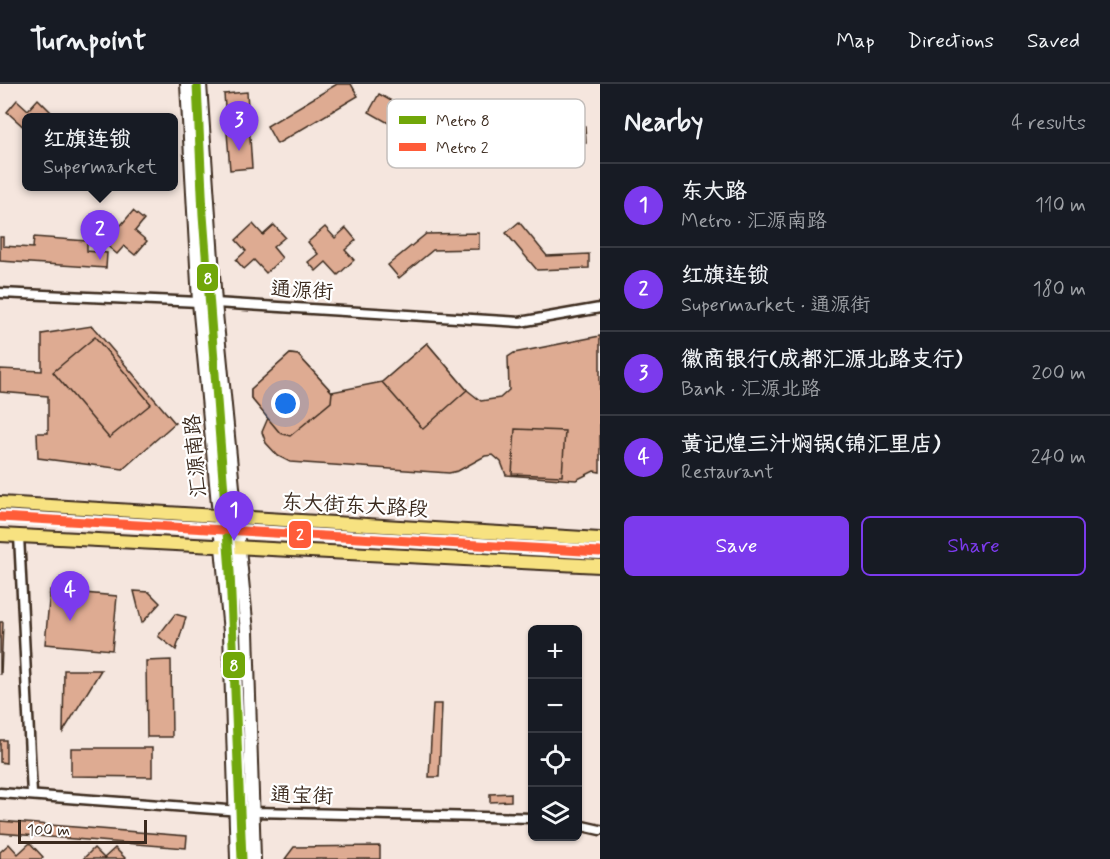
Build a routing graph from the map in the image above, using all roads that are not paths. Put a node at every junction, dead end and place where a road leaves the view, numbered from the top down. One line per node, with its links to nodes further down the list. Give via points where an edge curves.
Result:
1 (187, 84): 4 (street, 汇源南路)
2 (200, 84): 5 (street, 汇源南路)
3 (0, 293): 4 (street, 通源街)
4 (199, 302): 5 (street, 通源街); 8 (street, 汇源南路)
5 (215, 303): 6 (street, 通源街, via 520,322); 9 (street, 汇源南路)
6 (600, 308)
7 (0, 503): 8 (main road, 东大街东大路段)
8 (219, 516): 9 (main road, 东大街东大路段); 13 (street, 汇源南路)
9 (238, 519): 12 (main road, 东大街东大路段); 14 (street, 汇源南路)
10 (0, 535): 11 (main road)
11 (19, 536): 13 (main road); 17 (street)
12 (600, 538)
13 (222, 546): 14 (main road); 18 (street, 汇源南路, via 230,632)
14 (240, 547): 15 (main road); 19 (street, 汇源南路, via 247,631)
15 (600, 566)
16 (0, 793): 17 (street, 通宝街)
17 (32, 794): 18 (street, 通宝街)
18 (235, 811): 19 (street, 通宝街); 23 (street, 汇源南路)
19 (252, 812): 20 (street, 通宝街); 24 (street, 汇源南路)
20 (528, 818)
21 (582, 826): 22 (street)
22 (600, 830)
23 (237, 859)
24 (254, 859)

